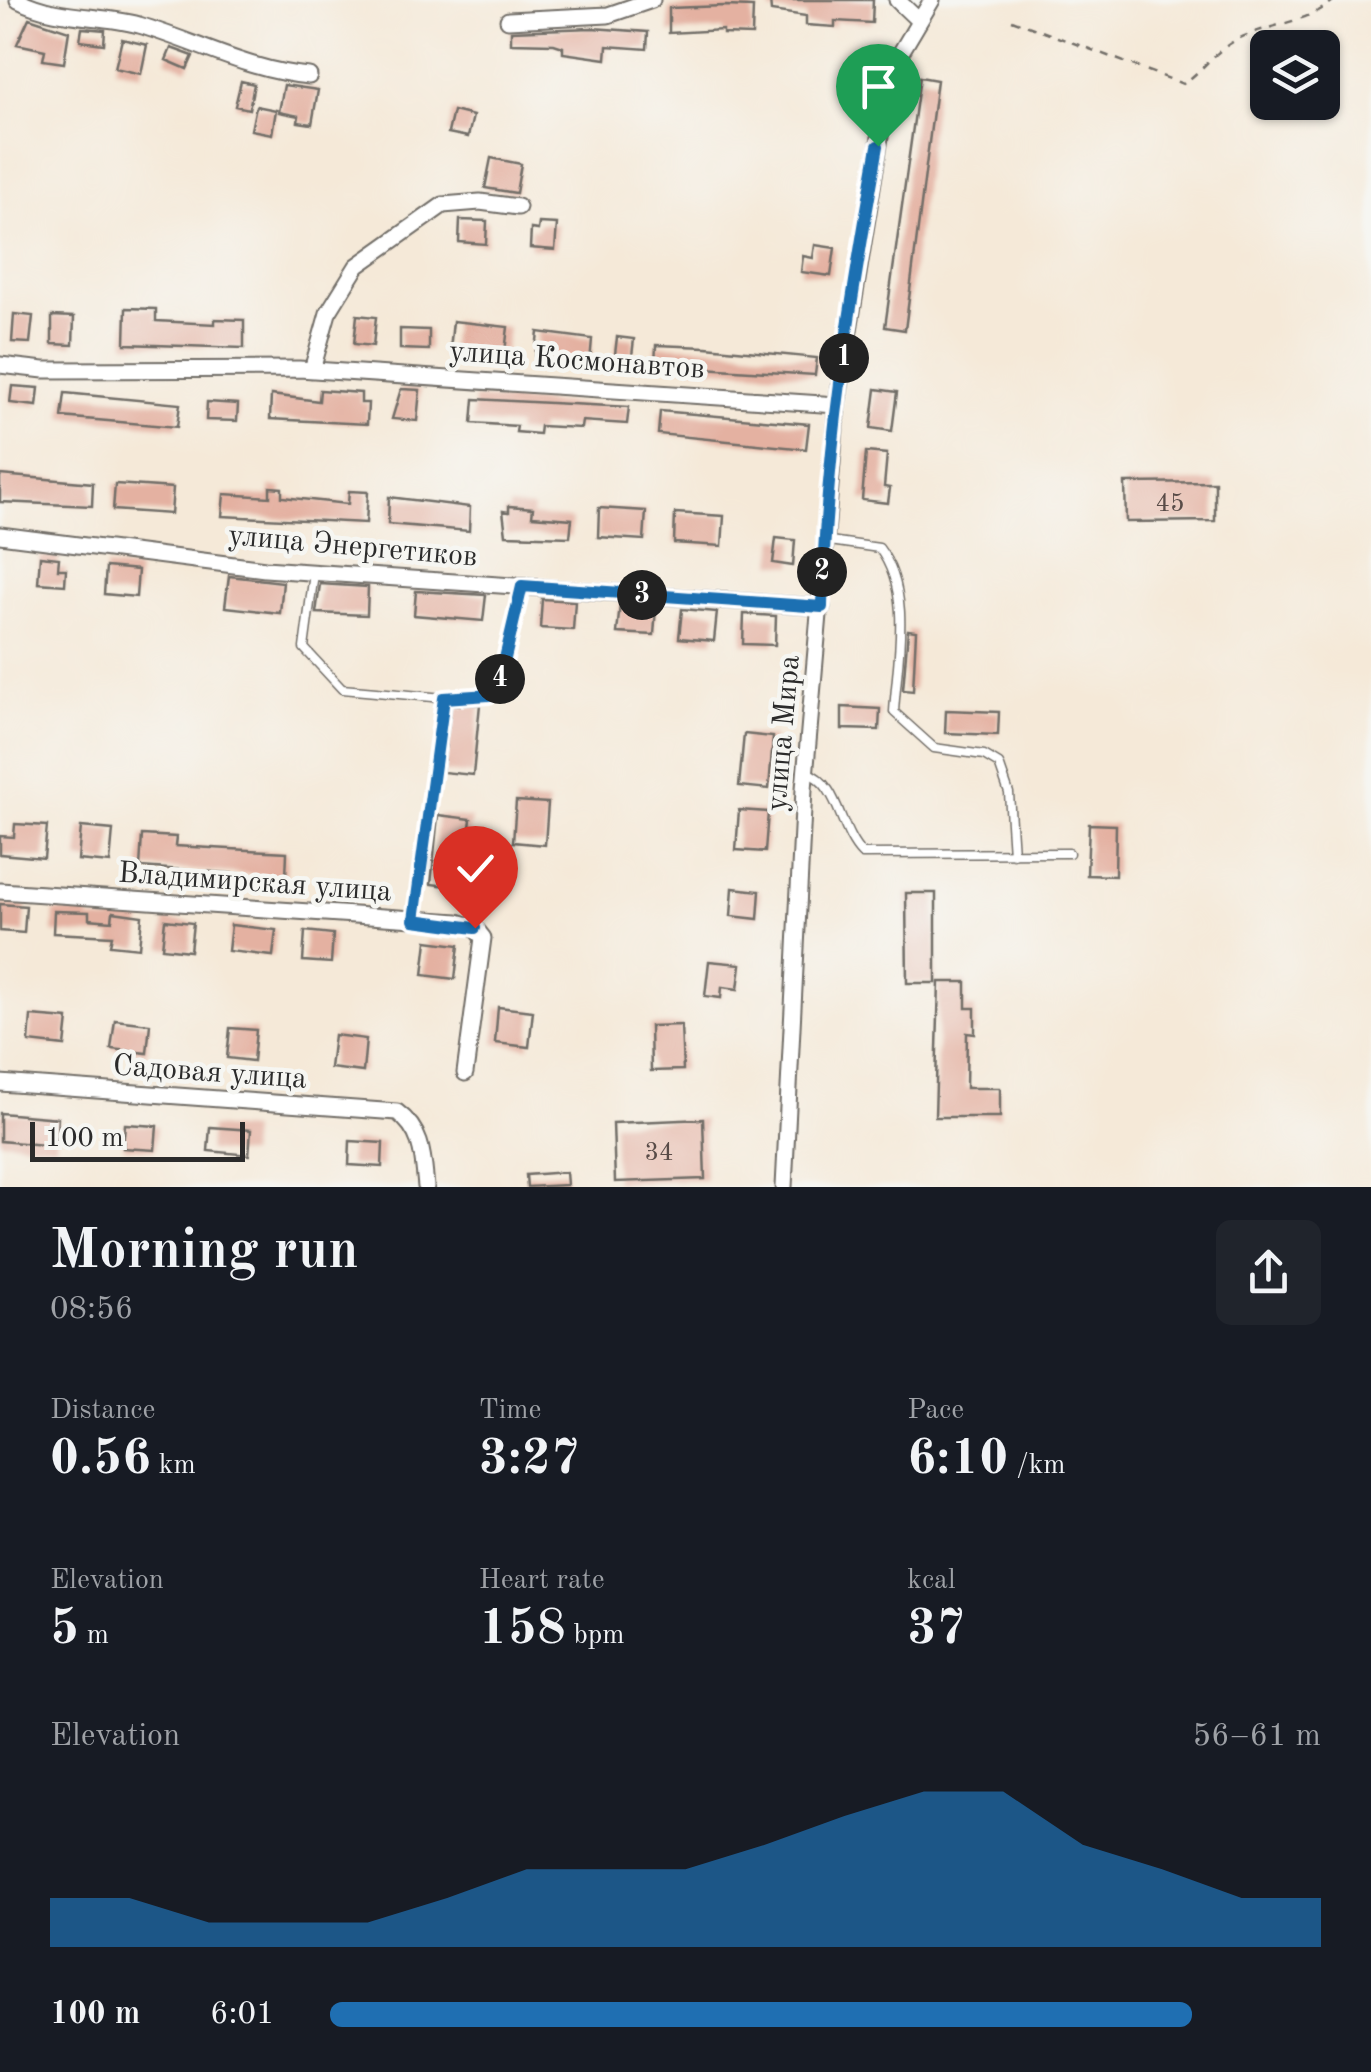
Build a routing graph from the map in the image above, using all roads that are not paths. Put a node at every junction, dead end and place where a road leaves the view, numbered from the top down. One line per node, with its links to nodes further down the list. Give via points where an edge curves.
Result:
1 (18, 0): 7 (street, via 43,12 134,24 269,72)
2 (652, 0): 5 (street, via 608,15)
3 (897, 0): 6 (street)
4 (932, 0): 6 (street, улица Мира)
5 (508, 20)
6 (919, 21): 11 (street, улица Мира, via 891,69)
7 (310, 76)
8 (518, 207): 10 (street, via 444,205 356,266 328,314)
9 (0, 364): 10 (street, улица Космонавтов, via 44,370)
10 (312, 370): 11 (street, улица Космонавтов)
11 (838, 404): 13 (street, улица Мира)
12 (0, 534): 14 (street, улица Энергетиков)
13 (823, 540): 16 (street, улица Мира); 20 (lane, via 879,548 890,563 899,584 894,712 934,748 984,755 999,764)
14 (314, 572): 15 (street, улица Энергетиков); 17 (lane, via 304,648 342,689)
15 (522, 586): 16 (street, улица Энергетиков); 17 (lane, via 499,684 489,695)
16 (822, 607): 18 (street, улица Мира)
17 (444, 698): 22 (lane)
18 (806, 772): 20 (lane, via 828,785 849,840 862,854); 26 (street, улица Мира)
19 (1069, 853): 20 (lane)
20 (1013, 854)
21 (0, 891): 22 (street, Владимирская улица)
22 (414, 920): 23 (street, Владимирская улица, via 458,922 483,938)
23 (465, 1074)
24 (0, 1083): 25 (street, Садовая улица, via 397,1112 420,1140)
25 (426, 1187)
26 (784, 1187)

